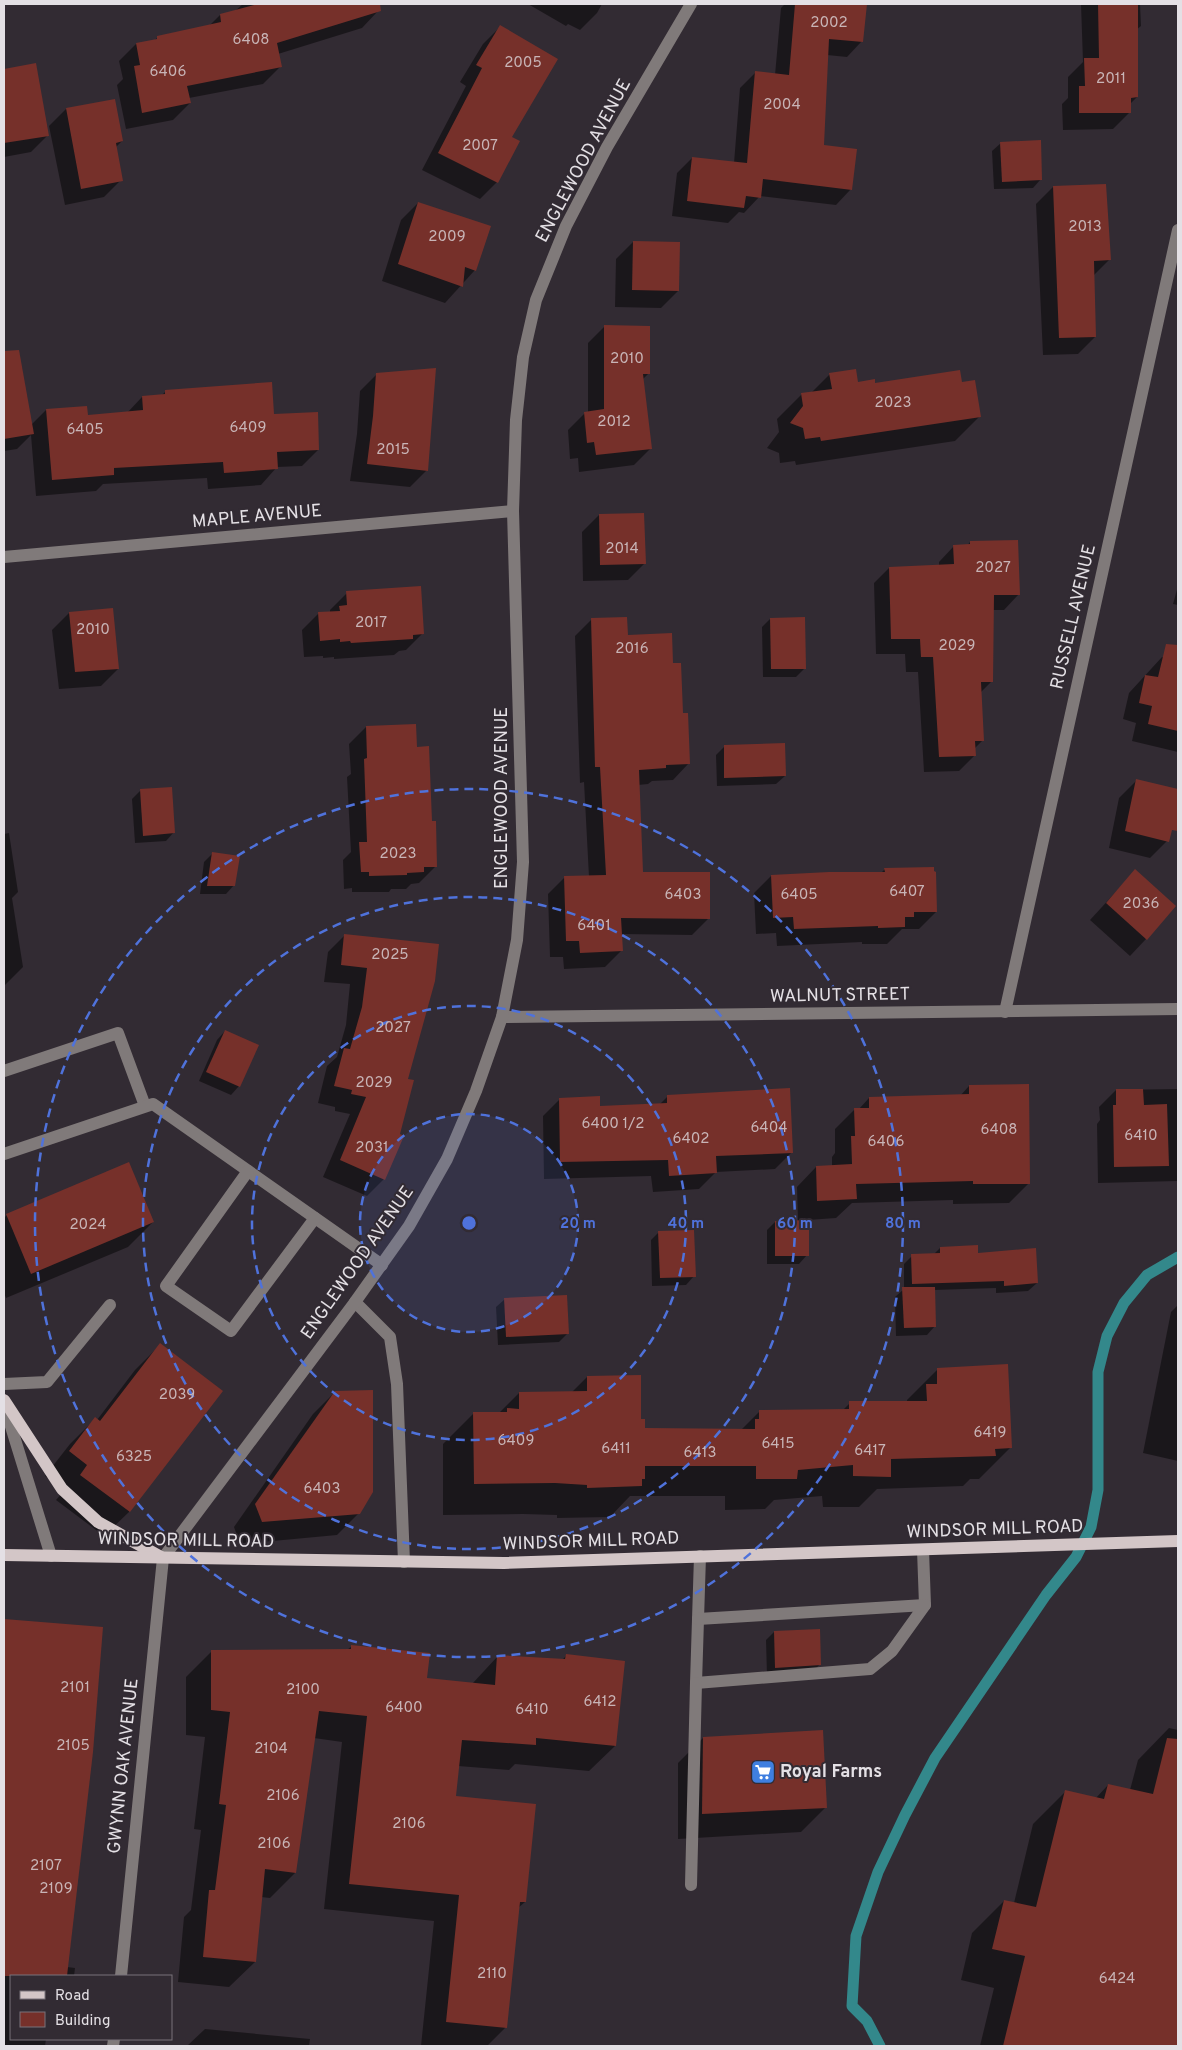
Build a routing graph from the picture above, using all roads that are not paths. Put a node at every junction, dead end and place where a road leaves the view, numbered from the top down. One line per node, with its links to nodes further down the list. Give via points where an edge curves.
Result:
1 (691, 4): 3 (street, ENGLEWOOD AVENUE, via 602,156 566,226 536,300 523,357 516,420)
2 (1178, 230): 6 (street, RUSSELL AVENUE)
3 (513, 511): 4 (street, MAPLE AVENUE); 7 (street, ENGLEWOOD AVENUE, via 523,862 517,940)
4 (4, 558)
5 (1178, 1009): 6 (street, WALNUT STREET)
6 (1005, 1012): 7 (street, WALNUT STREET)
7 (502, 1018): 13 (street, ENGLEWOOD AVENUE, via 447,1159 409,1226)
8 (4, 1071): 9 (street, via 118,1033)
9 (145, 1106): 10 (street); 11 (street, via 153,1104)
10 (4, 1154)
11 (248, 1171): 12 (street); 12 (street, via 166,1286 174,1292 231,1331)
12 (315, 1218): 13 (street)
13 (382, 1265): 14 (street, ENGLEWOOD AVENUE)
14 (355, 1302): 24 (street, ENGLEWOOD AVENUE); 25 (street, via 390,1337 398,1384)
15 (110, 1305): 16 (street, via 46,1382)
16 (4, 1384)
17 (4, 1400): 24 (main road, via 62,1489 98,1522)
18 (4, 1404): 22 (street)
19 (1178, 1541): 20 (main road, WINDSOR MILL ROAD)
20 (923, 1550): 23 (main road, WINDSOR MILL ROAD); 26 (street)
21 (4, 1555): 22 (main road, WINDSOR MILL ROAD)
22 (51, 1556): 24 (main road, WINDSOR MILL ROAD)
23 (700, 1556): 25 (main road, WINDSOR MILL ROAD, via 504,1563); 27 (street)
24 (163, 1558): 25 (main road, WINDSOR MILL ROAD); 30 (street, GWYNN OAK AVENUE)
25 (404, 1562)
26 (925, 1605): 27 (street); 28 (street, via 892,1651 870,1669)
27 (698, 1619): 28 (street)
28 (696, 1683): 29 (street)
29 (691, 1885)
30 (120, 1975)

